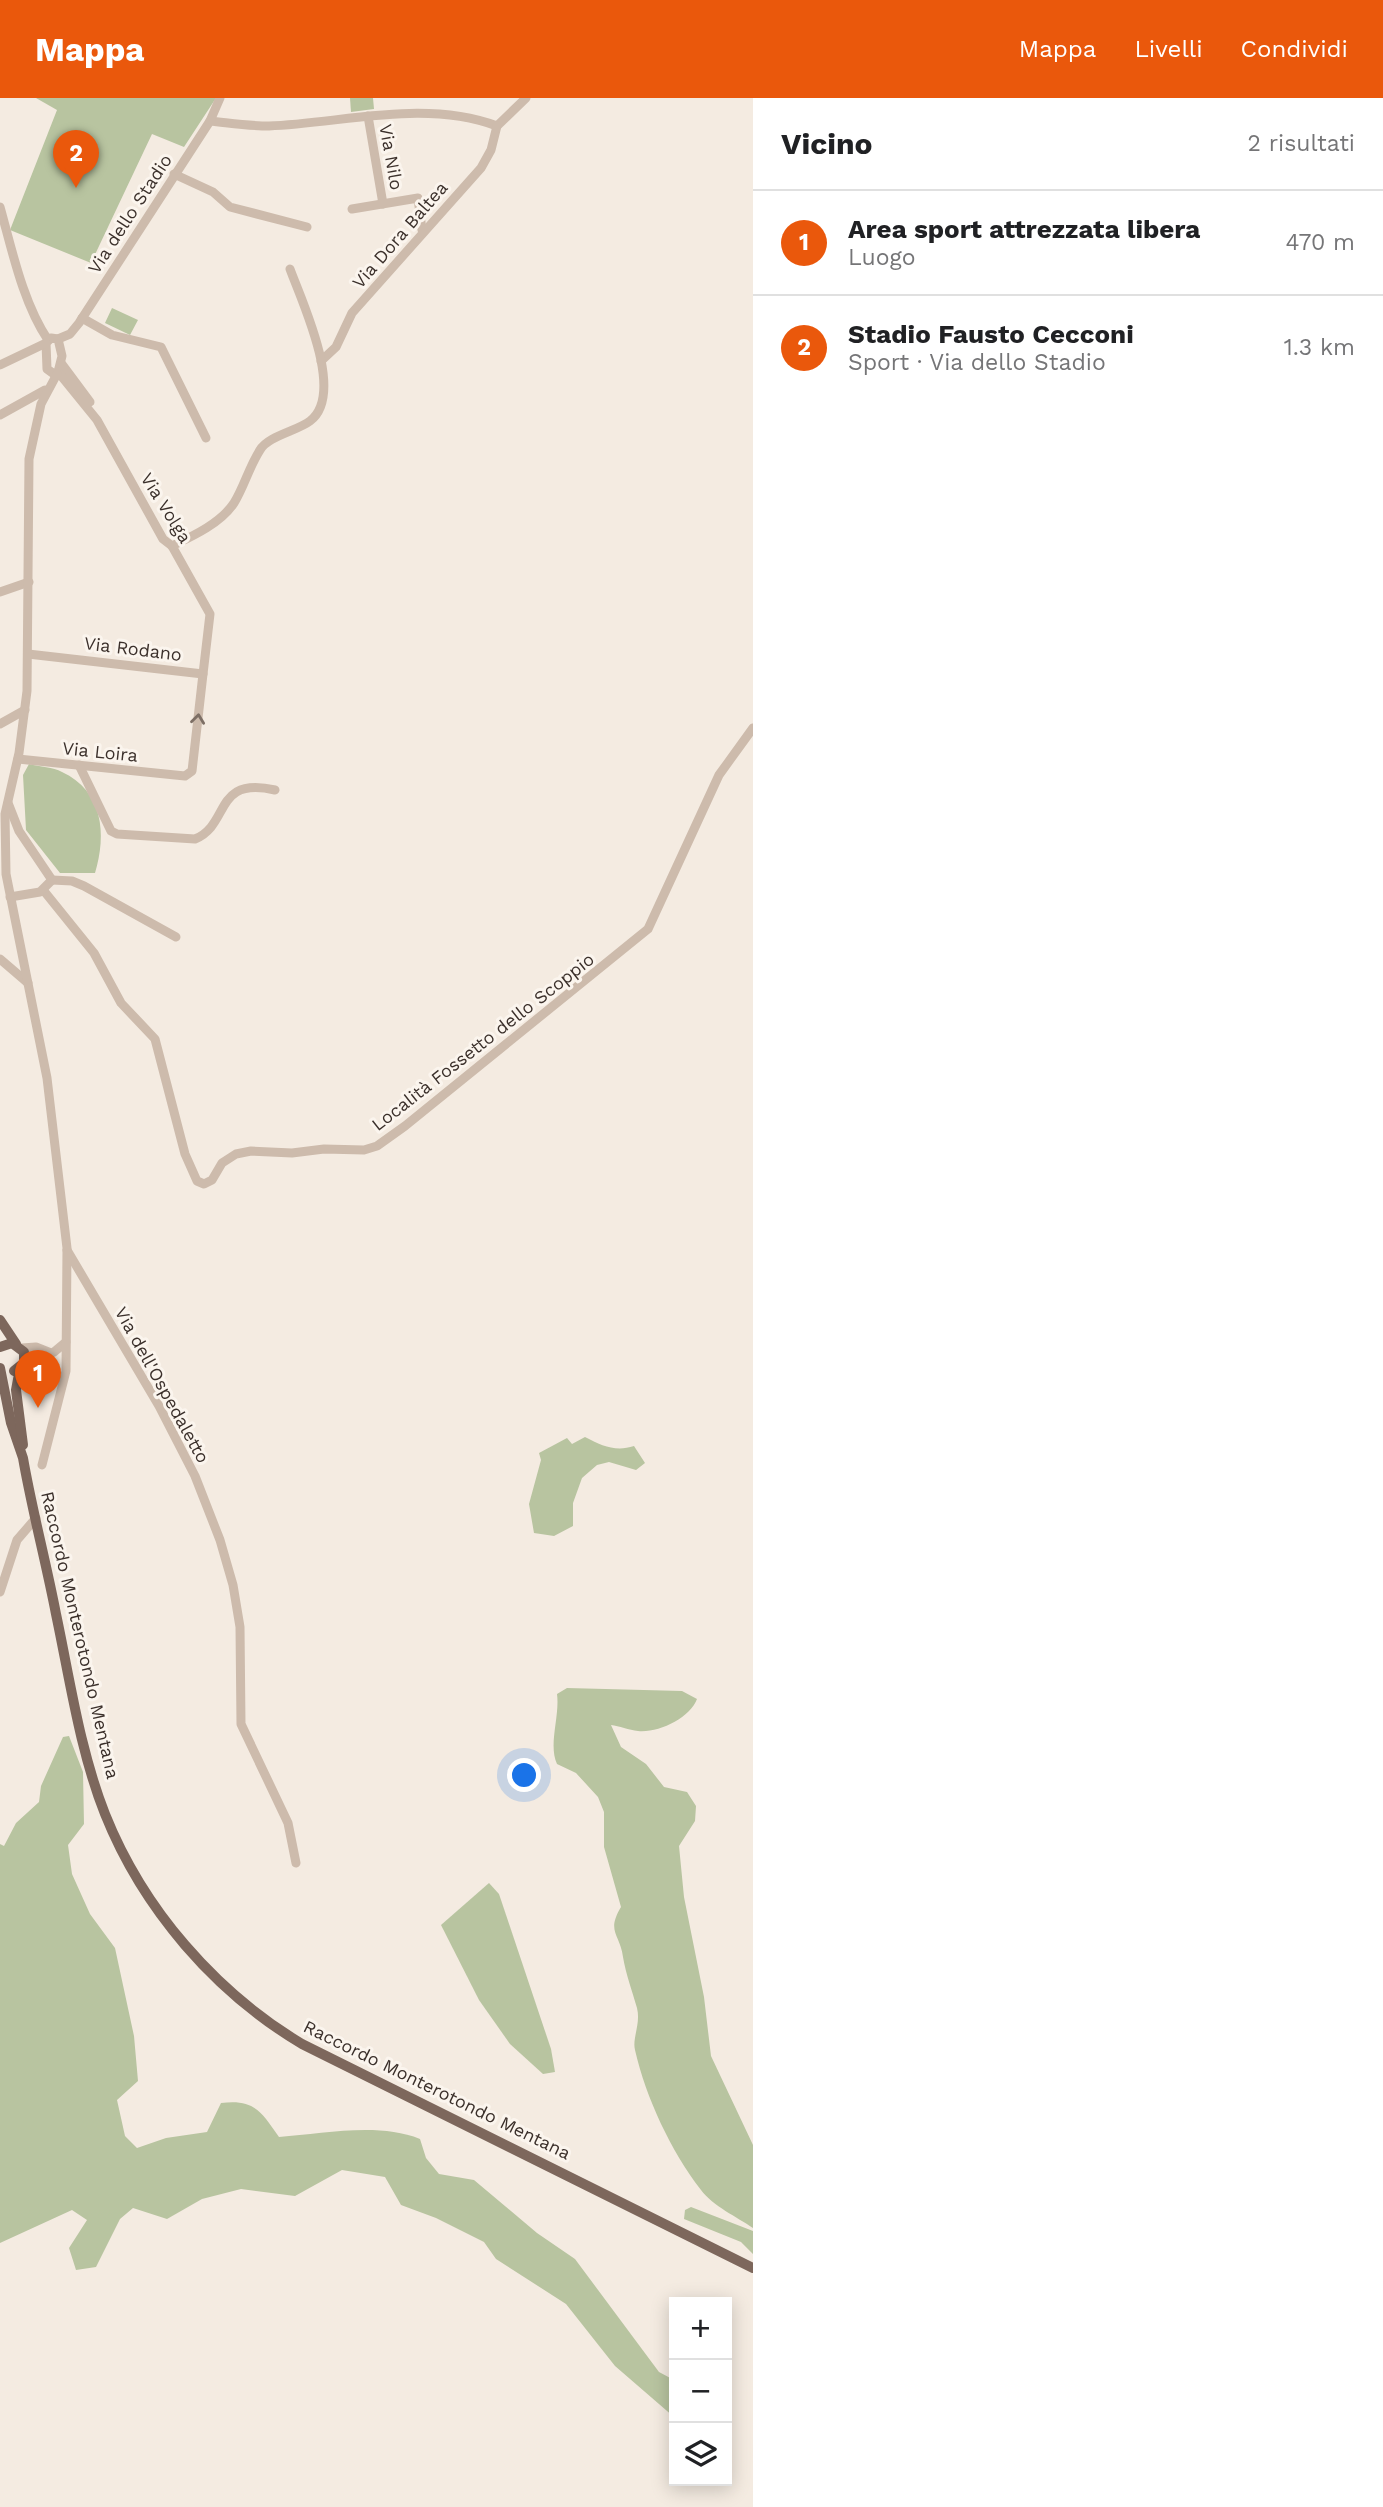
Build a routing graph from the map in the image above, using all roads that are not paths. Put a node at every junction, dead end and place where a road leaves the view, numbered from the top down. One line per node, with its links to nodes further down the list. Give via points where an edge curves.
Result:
1 (220, 98): 4 (street, Via dello Stadio)
2 (526, 98): 5 (street)
3 (368, 116): 4 (street, via 265,126); 5 (street, via 453,114); 7 (street, Via Nilo)
4 (210, 121): 6 (street, Via dello Stadio)
5 (497, 126): 11 (street, Via Dora Baltea, via 481,168)
6 (174, 174): 10 (street, via 213,192 230,207); 14 (street, Via dello Stadio)
7 (383, 204): 9 (street, Via Nilo); 11 (street, Via Nilo, via 418,198)
8 (0, 206): 12 (street)
9 (352, 209)
10 (307, 227)
11 (422, 230): 16 (street, Via Dora Baltea, via 352,313 336,347)
12 (4, 235): 15 (street, via 38,323)
13 (290, 269): 16 (street)
14 (82, 318): 15 (street, Via dello Stadio, via 70,334); 24 (street, via 112,335 161,347)
15 (51, 341): 17 (street, Via dello Stadio); 18 (street); 19 (street)
16 (321, 361): 25 (street, via 324,394 317,414 262,446 229,510)
17 (0, 365)
18 (47, 369): 19 (street); 21 (street)
19 (59, 370): 20 (street, Via Volga); 21 (street); 23 (street, via 76,379)
20 (76, 391): 21 (street, via 58,385); 23 (street, Via Volga)
21 (45, 393): 22 (street); 26 (street, via 28,469)
22 (0, 415)
23 (97, 419): 25 (street, Via Volga, via 163,539)
24 (206, 438)
25 (172, 546): 29 (street, Via Volga, via 210,614)
26 (29, 582): 27 (street); 28 (street)
27 (0, 592)
28 (28, 654): 29 (street, Via Rodano); 30 (street)
29 (203, 674): 35 (street, Via Rodano, one-way to 29, via 192,771)
30 (25, 710): 31 (street); 33 (street)
31 (0, 724)
32 (753, 728): 39 (street, Località Fossetto dello Scoppio, via 719,775 648,929 416,1118 364,1150 245,1152 224,1161 208,1183 197,1181 187,1161 155,1039 121,1003 94,953)
33 (18, 759): 34 (street, Via Loira); 37 (street)
34 (79, 765): 35 (street, Via Loira); 36 (street, via 106,825 117,834 195,839 240,789)
35 (177, 777)
36 (275, 790)
37 (7, 802): 38 (street, via 19,831); 40 (street, via 5,856)
38 (52, 880): 39 (street); 41 (street, via 84,886)
39 (44, 891): 40 (street)
40 (10, 897): 43 (street)
41 (176, 937)
42 (0, 959): 43 (street)
43 (28, 983): 44 (street, via 47,1078)
44 (67, 1248): 46 (street); 56 (street, Via dell'Ospedaletto, via 159,1406 195,1476 220,1540 240,1628 241,1724 288,1823)
45 (0, 1320): 47 (main road)
46 (66, 1342): 49 (street); 53 (street, via 65,1377)
47 (19, 1346): 48 (main road, via 7,1343); 49 (street); 50 (main road)
48 (0, 1347)
49 (51, 1353): 50 (street)
50 (22, 1366): 51 (main road, via 8,1372); 52 (main road, via 16,1390)
51 (0, 1368): 52 (main road, Raccordo Monterotondo Mentana)
52 (23, 1458): 54 (main road, Raccordo Monterotondo Mentana)
53 (42, 1465)
54 (36, 1518): 55 (street, via 17,1539); 57 (main road, Raccordo Monterotondo Mentana, via 75,1707 104,1811 151,1898 211,1974 257,2015 313,2050)
55 (0, 1592)
56 (296, 1863)
57 (753, 2268)

